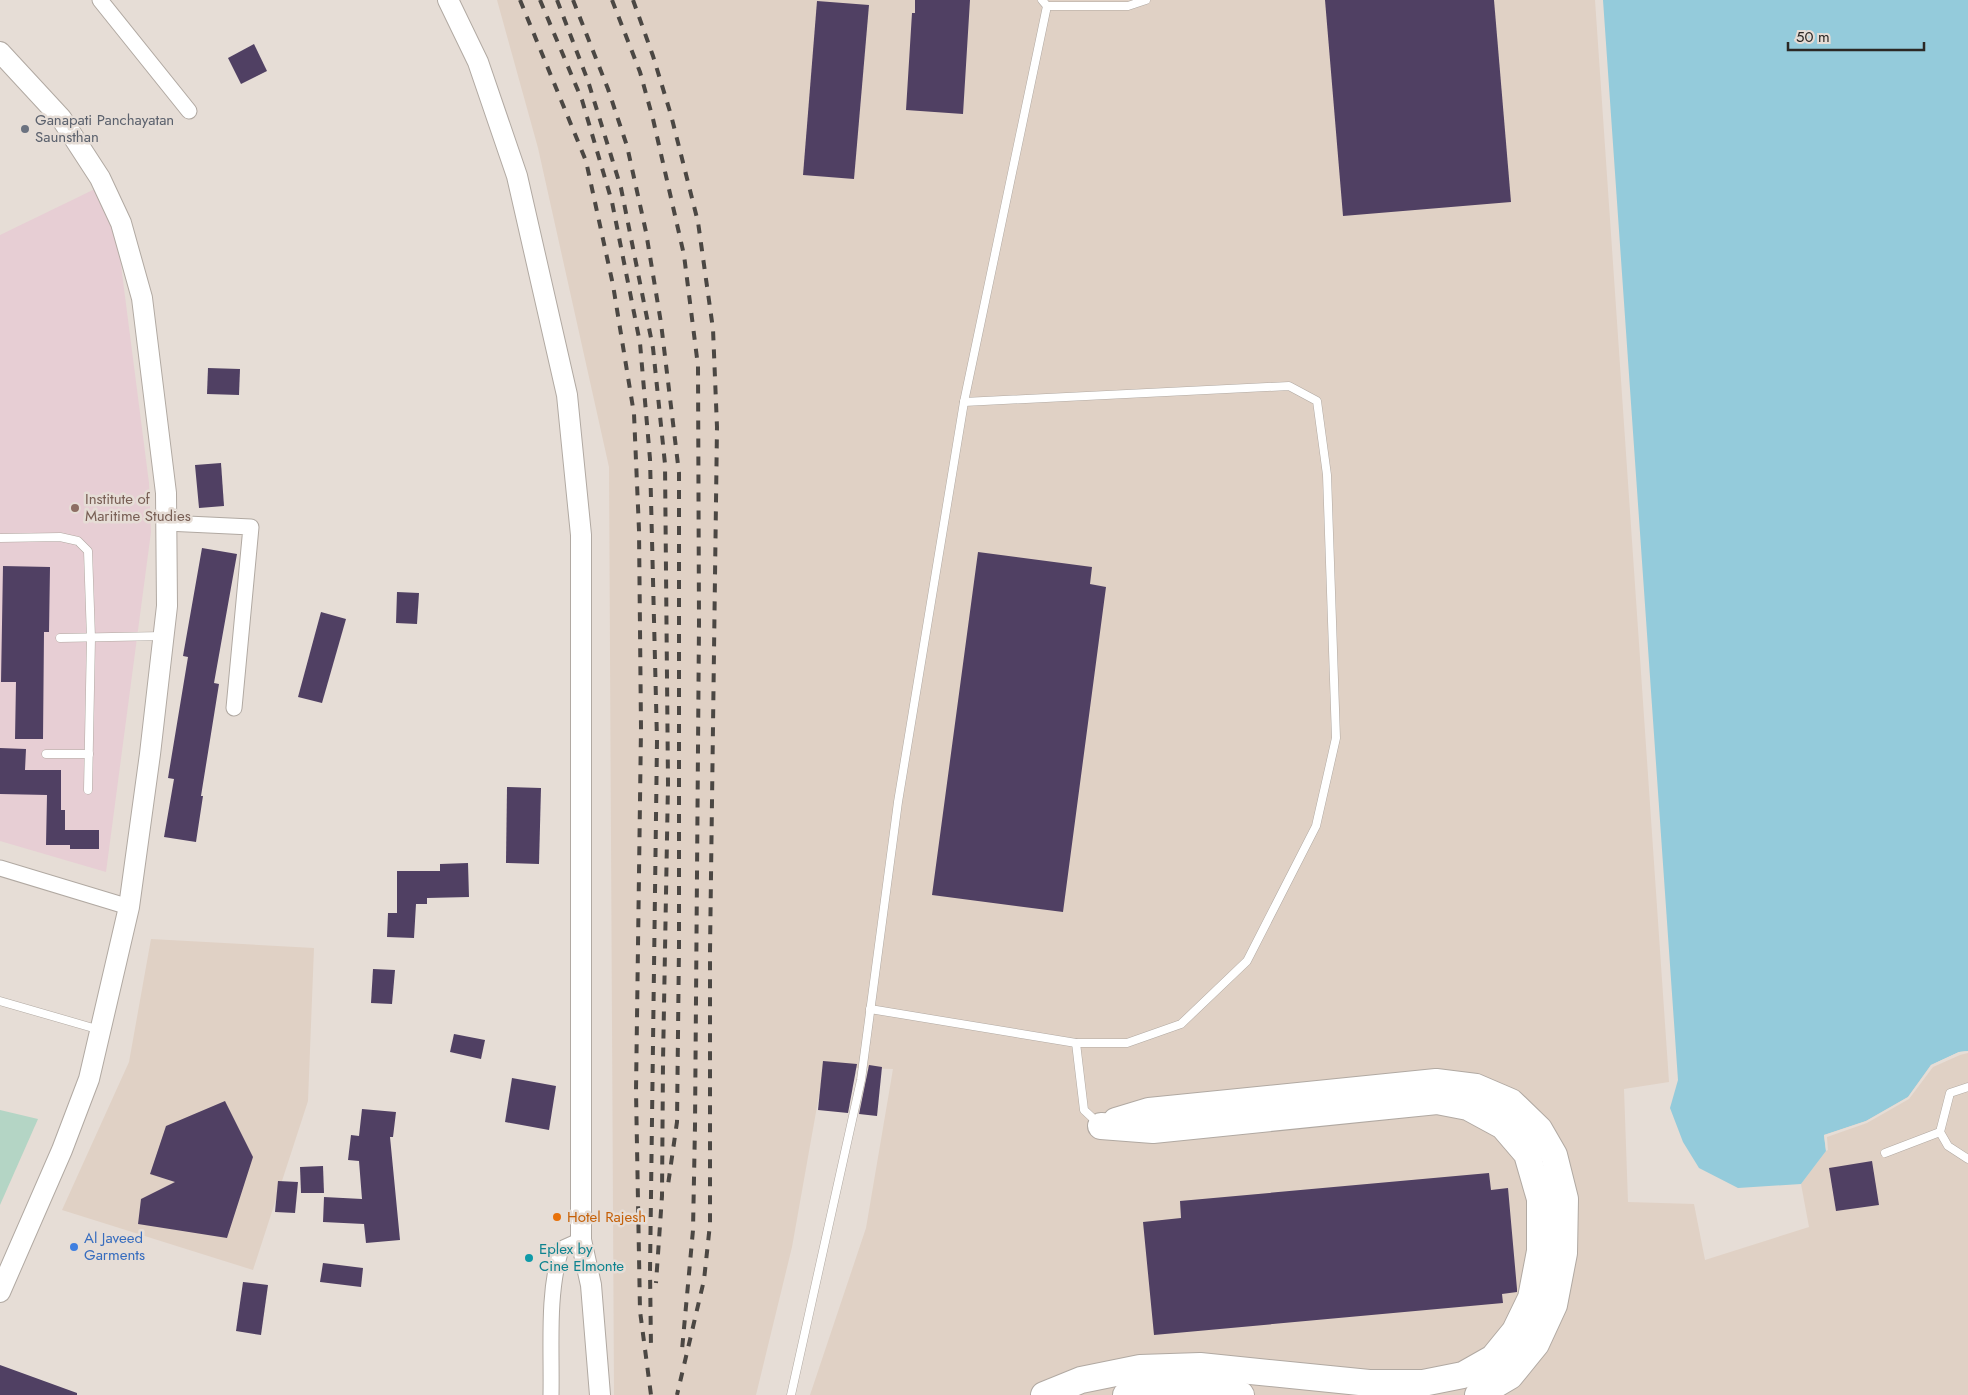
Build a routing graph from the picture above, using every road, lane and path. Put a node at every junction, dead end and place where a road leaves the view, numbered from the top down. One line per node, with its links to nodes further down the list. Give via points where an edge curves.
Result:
1 (100, 0): 6 (street)
2 (448, 0): 28 (main road, via 478,62 517,176 566,395 580,535)
3 (1146, 0): 4 (lane, via 1128,6)
4 (1044, 3): 7 (lane)
5 (0, 52): 8 (main road, via 61,118 100,178 121,223 142,298 166,493)
6 (189, 111)
7 (964, 402): 20 (lane, via 898,802); 22 (lane, via 1289,386 1317,402 1327,475 1336,738 1316,826 1247,961 1181,1024 1127,1043)
8 (166, 523): 10 (main road, via 167,606); 13 (street, via 251,527)
9 (0, 538): 12 (lane, via 60,537 78,540 88,551)
10 (163, 636): 12 (lane); 18 (main road)
11 (60, 638): 12 (lane)
12 (91, 638): 15 (lane)
13 (234, 708)
14 (46, 754): 15 (lane)
15 (89, 754): 16 (lane)
16 (88, 790)
17 (0, 868): 18 (street)
18 (129, 907): 21 (main road)
19 (0, 1001): 21 (lane)
20 (870, 1009): 22 (lane); 32 (lane, via 861,1080)
21 (100, 1030): 29 (main road, via 89,1079 62,1150)
22 (1076, 1043): 24 (lane, via 1084,1110)
23 (1968, 1087): 25 (lane, via 1950,1094)
24 (1101, 1126): 33 (highway, via 1153,1130 1437,1101 1468,1107 1503,1126 1527,1154 1540,1199 1540,1251 1531,1298 1515,1331 1493,1358 1464,1375 1423,1383 1369,1383 1200,1366 1140,1368 1081,1380); 36 (highway, via 1150,1111 1436,1082 1476,1087 1512,1102 1539,1129 1554,1155 1565,1199 1564,1253 1554,1305 1536,1344 1510,1376)
25 (1940, 1132): 26 (lane); 27 (lane, via 1948,1146)
26 (1886, 1153)
27 (1968, 1159)
28 (581, 1240): 30 (street, via 561,1248 558,1259 552,1291); 31 (main road, via 591,1285)
29 (0, 1292)
30 (551, 1395)
31 (600, 1395)
32 (791, 1395)
33 (1044, 1395)
34 (1126, 1395): 35 (highway, via 1199,1390)
35 (1241, 1395)
36 (1478, 1395)

